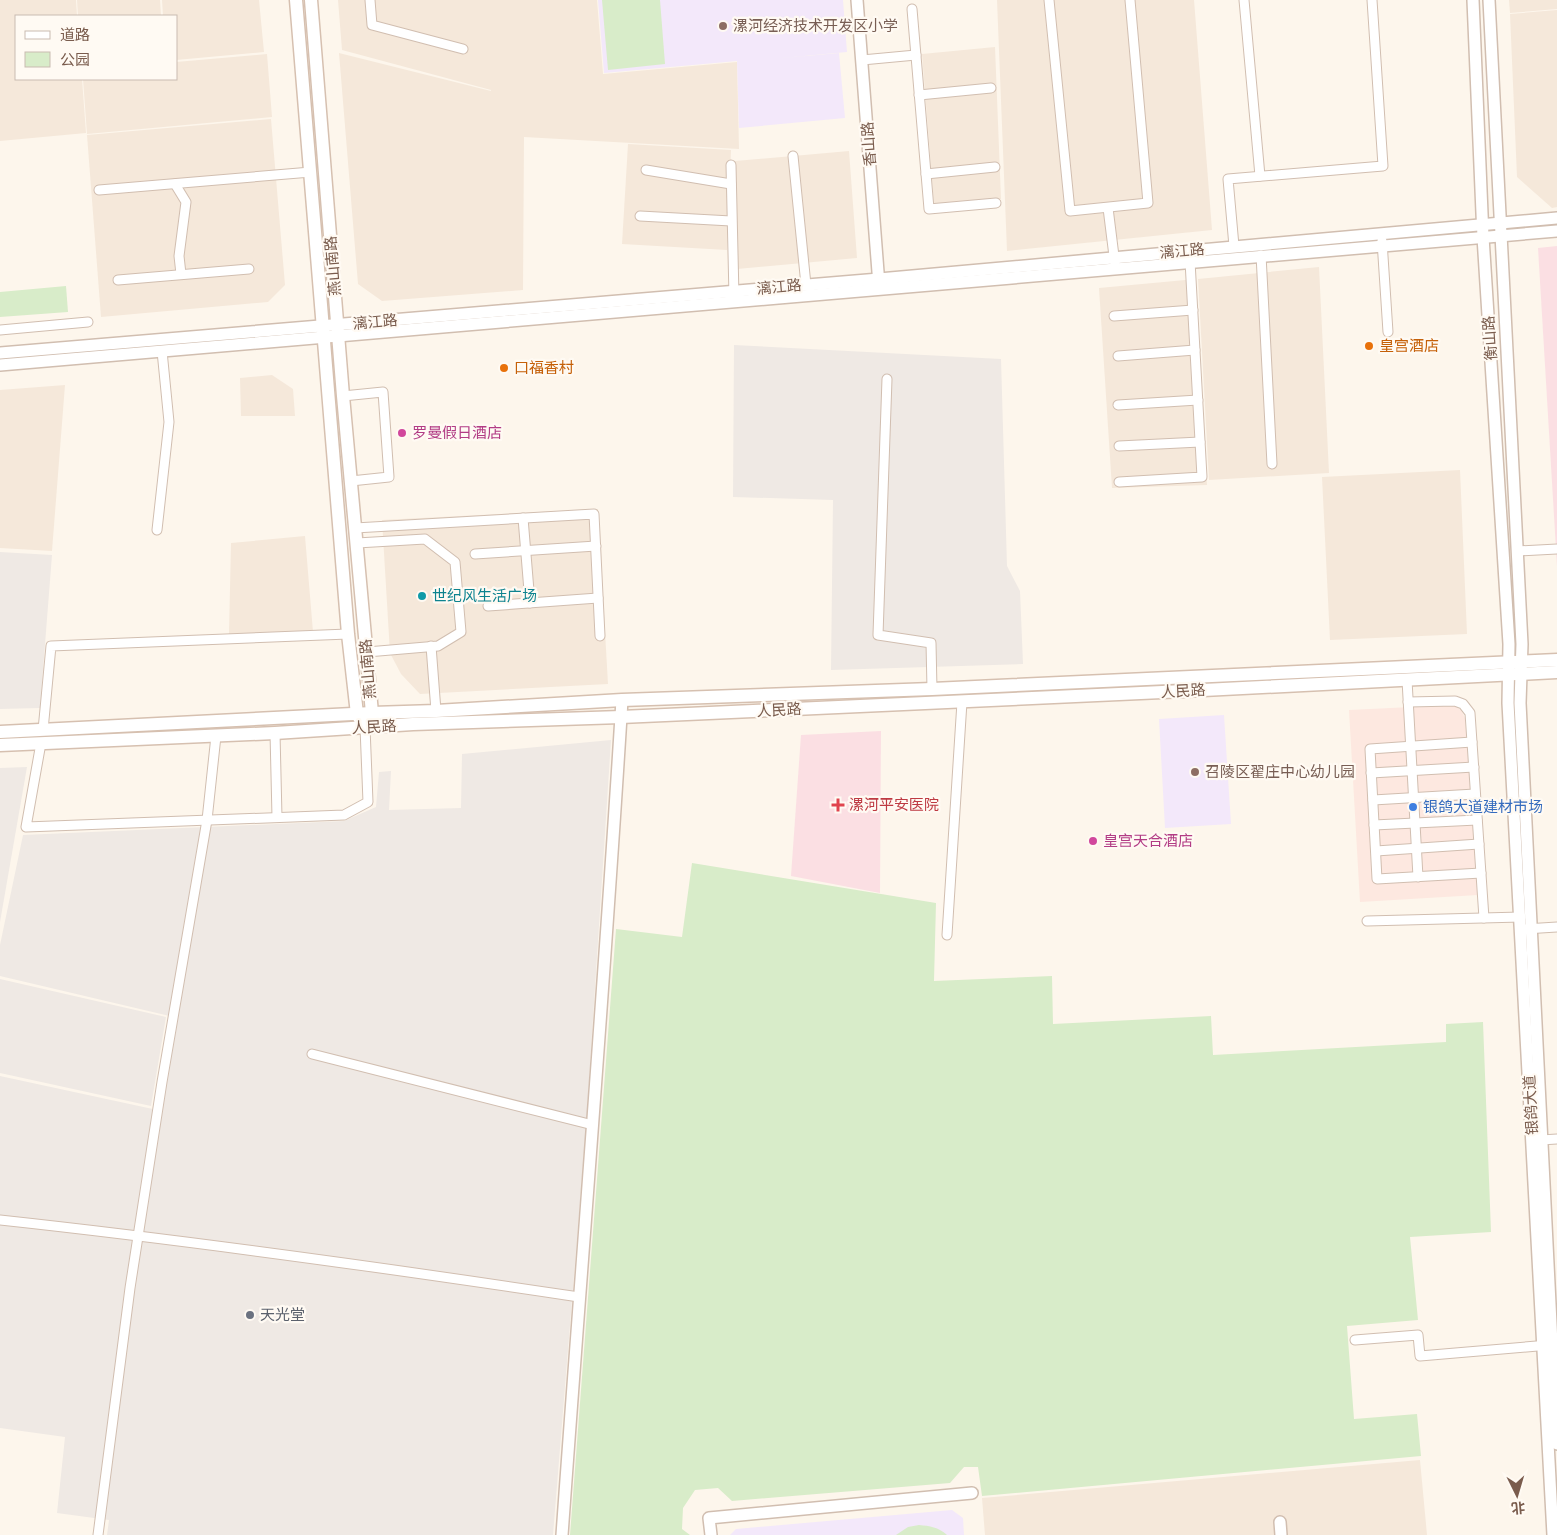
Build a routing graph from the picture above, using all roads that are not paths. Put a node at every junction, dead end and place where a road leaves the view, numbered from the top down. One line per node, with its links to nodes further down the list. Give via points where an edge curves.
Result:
1 (296, 0): 16 (main road, 燕山南路)
2 (312, 0): 15 (main road, 燕山南路)
3 (370, 0): 12 (street, via 372,25)
4 (857, 0): 14 (street, 香山路)
5 (1049, 0): 31 (street, via 1070,211)
6 (1130, 0): 31 (street, via 1148,203)
7 (1244, 0): 26 (street)
8 (1372, 0): 26 (street, via 1383,166)
9 (1473, 0): 36 (street, 衡山路)
10 (1489, 0): 35 (street, 衡山路)
11 (912, 9): 13 (street)
12 (464, 49)
13 (916, 55): 14 (street); 18 (street)
14 (862, 60): 49 (street, 香山路)
15 (317, 69): 16 (main road); 23 (main road, 燕山南路)
16 (302, 70): 24 (main road, 燕山南路)
17 (991, 88): 18 (street)
18 (919, 95): 25 (street)
19 (793, 156): 50 (street)
20 (731, 165): 28 (street)
21 (995, 167): 25 (street)
22 (646, 170): 28 (street)
23 (325, 171): 24 (main road); 56 (main road, 燕山南路)
24 (311, 172): 27 (street); 57 (main road, 燕山南路)
25 (926, 174): 30 (street, via 929,209)
26 (1260, 176): 42 (street, via 1228,179)
27 (175, 184): 29 (street); 47 (street, via 186,202 179,256)
28 (731, 184): 34 (street)
29 (99, 190)
30 (996, 203)
31 (1108, 208): 45 (street)
32 (640, 216): 34 (street)
33 (1557, 218): 35 (street, 漓江路)
34 (731, 221): 51 (street)
35 (1500, 222): 36 (street, 漓江路); 39 (street, 衡山路)
36 (1483, 224): 38 (street, 漓江路); 40 (street, 衡山路)
37 (1557, 231): 39 (street, 漓江路)
38 (1381, 233): 41 (street); 42 (street, 漓江路)
39 (1500, 235): 40 (street, 漓江路); 82 (street, 衡山路)
40 (1484, 236): 41 (street, 漓江路); 93 (street, 衡山路)
41 (1382, 245): 43 (street, 漓江路); 58 (street)
42 (1234, 246): 45 (street, 漓江路)
43 (1262, 255): 44 (street, 漓江路); 71 (street)
44 (1190, 261): 45 (street, 漓江路); 52 (street)
45 (1115, 262): 49 (street, 漓江路)
46 (249, 269): 47 (street)
47 (181, 274): 48 (street)
48 (118, 280)
49 (879, 284): 50 (street, 漓江路); 51 (street, 漓江路)
50 (806, 285): 51 (street, 漓江路)
51 (734, 297): 56 (street, 漓江路)
52 (1193, 310): 53 (street); 60 (street)
53 (1114, 316)
54 (88, 322): 55 (street)
55 (0, 330)
56 (338, 331): 57 (street, 漓江路); 66 (main road, 燕山南路)
57 (322, 332): 61 (street, 漓江路); 62 (street, 漓江路); 74 (main road, 燕山南路)
58 (1388, 332)
59 (0, 346): 62 (street)
60 (1195, 350): 63 (street); 67 (street)
61 (162, 351): 64 (street, 漓江路); 77 (street, via 168,422)
62 (0, 353)
63 (1118, 356)
64 (0, 365)
65 (886, 378): 97 (street, via 878,635 930,643)
66 (343, 396): 73 (main road, 燕山南路); 73 (street, via 383,392 389,477)
67 (1198, 400): 68 (street); 69 (street)
68 (1118, 405)
69 (1200, 442): 70 (street); 72 (street, via 1202,477)
70 (1119, 446)
71 (1272, 464)
72 (1119, 482)
73 (352, 485): 74 (main road); 76 (main road, 燕山南路)
74 (336, 491): 87 (main road, 燕山南路)
75 (523, 518): 76 (street); 79 (street, via 594,514); 81 (street)
76 (355, 528): 78 (main road, 燕山南路)
77 (157, 530)
78 (357, 543): 89 (street, via 425,539 455,562 461,632 438,646); 90 (main road, 燕山南路)
79 (596, 546): 81 (street); 84 (street)
80 (1557, 550): 82 (street)
81 (526, 551): 83 (street); 85 (street)
82 (1517, 551): 92 (street, 衡山路)
83 (475, 554)
84 (598, 598): 85 (street); 88 (street)
85 (530, 603): 86 (street)
86 (488, 606)
87 (348, 634): 103 (main road, 燕山南路); 106 (street, via 51,646)
88 (600, 636)
89 (431, 646): 90 (street); 101 (street)
90 (367, 652): 102 (main road, 燕山南路)
91 (1557, 660): 92 (main road, 人民路)
92 (1522, 661): 93 (main road, 人民路); 95 (street, 衡山路)
93 (1508, 662): 95 (street, 衡山路); 97 (main road, 人民路)
94 (1557, 672): 95 (main road, 人民路)
95 (1515, 675): 96 (main road, 人民路); 130 (street, 银鸽大道, via 1508,703); 134 (street, 银鸽大道, via 1520,703)
96 (1407, 680): 99 (main road, 人民路); 100 (street)
97 (932, 689): 98 (main road, 人民路)
98 (622, 700): 101 (main road, 人民路); 104 (street)
99 (962, 702): 104 (main road, 人民路); 135 (street)
100 (1408, 702): 110 (street, via 1455,701 1463,704 1470,713); 113 (street)
101 (436, 711): 102 (main road, 人民路)
102 (372, 713): 103 (main road, 人民路); 105 (main road, 燕山南路)
103 (357, 714): 105 (main road, 燕山南路); 106 (main road, 人民路)
104 (621, 717): 105 (main road, 人民路); 137 (street)
105 (365, 727): 108 (main road, 人民路); 120 (street, via 368,802 344,814)
106 (42, 730): 107 (main road, 人民路)
107 (0, 732)
108 (275, 733): 109 (main road, 人民路); 120 (street)
109 (216, 736): 111 (main road, 人民路); 121 (street)
110 (1472, 742): 113 (street); 114 (street)
111 (40, 743): 112 (main road, 人民路); 121 (street, via 26,827)
112 (0, 745)
113 (1411, 746): 115 (street); 116 (street, via 1370,749)
114 (1474, 767): 115 (street); 117 (street)
115 (1412, 771): 116 (street); 118 (street)
116 (1371, 773): 119 (street)
117 (1475, 794): 118 (street); 122 (street)
118 (1414, 798): 119 (street); 123 (street)
119 (1373, 800): 124 (street)
120 (277, 817): 121 (street)
121 (207, 820): 141 (street)
122 (1477, 820): 123 (street); 125 (street)
123 (1415, 823): 124 (street); 126 (street)
124 (1374, 825): 127 (street)
125 (1479, 844): 126 (street); 128 (street)
126 (1417, 848): 127 (street); 129 (street)
127 (1376, 850): 129 (street, via 1377,879)
128 (1481, 873): 129 (street); 131 (street)
129 (1418, 877)
130 (1520, 917): 131 (street); 134 (street, 银鸽大道)
131 (1484, 918): 132 (street)
132 (1367, 921)
133 (1557, 928): 134 (street)
134 (1526, 929): 139 (street, 银鸽大道); 144 (street, 银鸽大道)
135 (947, 935)
136 (312, 1054): 137 (street)
137 (593, 1125): 142 (street)
138 (1557, 1139): 139 (street)
139 (1541, 1140): 144 (street, 银鸽大道)
140 (0, 1220): 141 (street)
141 (138, 1235): 142 (street); 148 (street)
142 (579, 1297): 149 (street)
143 (1355, 1340): 144 (street, via 1418,1335 1420,1356)
144 (1551, 1345): 145 (street, 银鸽大道); 152 (street, 银鸽大道)
145 (1557, 1444)
146 (972, 1493): 150 (street, via 709,1518)
147 (1280, 1522): 151 (street)
148 (98, 1535)
149 (562, 1535)
150 (711, 1535)
151 (1281, 1535)
152 (1553, 1535)

